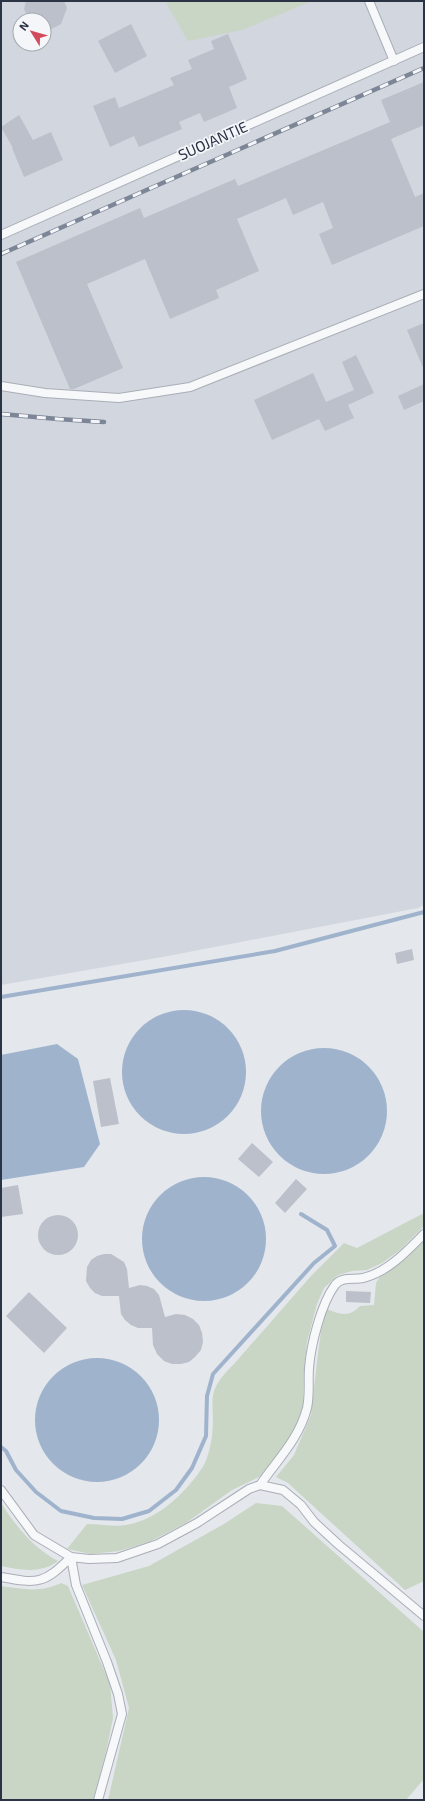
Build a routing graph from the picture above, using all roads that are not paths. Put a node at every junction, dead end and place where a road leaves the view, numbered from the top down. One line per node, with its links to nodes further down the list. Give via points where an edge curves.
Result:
1 (369, 1): 3 (lane)
2 (424, 47): 3 (lane, SUOJANTIE)
3 (394, 61): 4 (lane, SUOJANTIE)
4 (1, 235)
5 (424, 294): 6 (lane, via 190,387 119,398 45,393)
6 (1, 386)
7 (424, 1234): 8 (lane, via 403,1256 379,1271 363,1278 348,1278 336,1283 325,1299 309,1367 307,1406 302,1424 292,1443)
8 (260, 1485): 10 (lane, via 249,1489 197,1523 158,1544 117,1558 89,1559); 12 (lane, via 283,1490 301,1505 314,1522 339,1546)
9 (1, 1490): 10 (lane, via 34,1535)
10 (71, 1556): 11 (lane, via 55,1573 35,1582); 13 (lane, via 76,1585 108,1662 122,1714)
11 (1, 1577)
12 (424, 1616)
13 (98, 1800)

